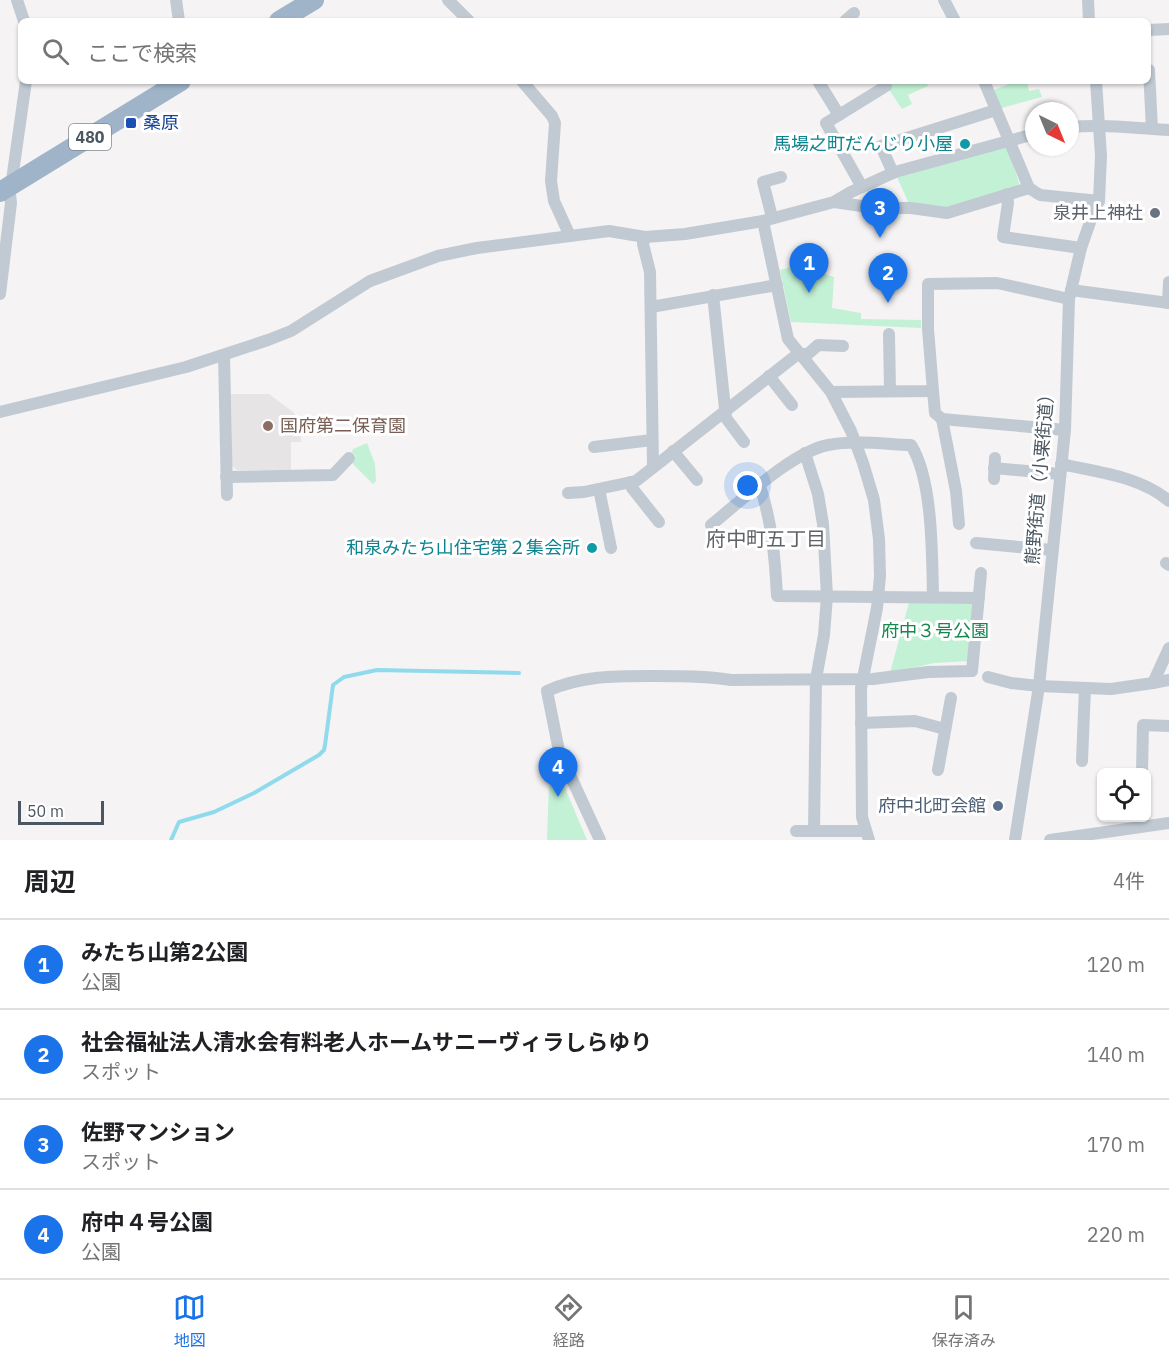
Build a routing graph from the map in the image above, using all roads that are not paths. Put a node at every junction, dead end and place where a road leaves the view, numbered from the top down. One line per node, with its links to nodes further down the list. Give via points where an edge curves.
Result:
1 (17, 0): 7 (street)
2 (177, 0): 8 (street)
3 (314, 0): 9 (highway)
4 (448, 0): 10 (street)
5 (944, 0): 11 (street)
6 (1088, 0): 12 (street)
7 (23, 18)
8 (179, 18)
9 (284, 18)
10 (466, 18)
11 (953, 18)
12 (1089, 18)
13 (1169, 29): 14 (street)
14 (1151, 30)
15 (1153, 78): 27 (street)
16 (26, 84): 34 (street)
17 (176, 84): 34 (highway, 480)
18 (525, 84): 40 (street, via 555,123 551,181 554,201)
19 (820, 84): 24 (street)
20 (885, 84): 24 (street)
21 (985, 84): 23 (street)
22 (1096, 84): 25 (street, 熊野街道（小栗街道）)
23 (996, 111): 30 (street); 31 (street, via 881,146)
24 (839, 114): 33 (street, via 826,123)
25 (1098, 126): 26 (street); 27 (street); 37 (street, 熊野街道（小栗街道）)
26 (1079, 127)
27 (1152, 129): 28 (street)
28 (1169, 130)
29 (1025, 137): 30 (street)
30 (1010, 141): 31 (street); 35 (street)
31 (893, 173): 33 (street)
32 (781, 177): 39 (street, via 763,182)
33 (862, 187): 38 (street)
34 (6, 188): 45 (street)
35 (1029, 189): 36 (street); 37 (street, via 1040,195)
36 (1007, 194): 38 (street, via 947,213); 42 (street, via 1003,237)
37 (1099, 201): 42 (street, 熊野街道（小栗街道）)
38 (834, 202): 39 (street)
39 (768, 219): 41 (street); 44 (street)
40 (570, 236): 41 (street, via 609,231); 53 (street, via 477,248 421,261 370,281 291,331)
41 (645, 237): 49 (street)
42 (1081, 248): 46 (street, 熊野街道（小栗街道）)
43 (1169, 282): 48 (street)
44 (777, 285): 47 (street); 52 (street, via 788,339)
45 (0, 294)
46 (1070, 294): 48 (street); 56 (street, via 997,283 928,284); 62 (street, 熊野街道（小栗街道）)
47 (713, 295): 49 (street); 59 (street)
48 (1168, 303)
49 (651, 307): 63 (street)
50 (889, 334): 55 (street)
51 (843, 346): 52 (street, via 818,345 808,354)
52 (800, 354): 54 (street); 57 (street)
53 (224, 355): 60 (street, via 186,368); 73 (street)
54 (769, 376): 58 (street); 59 (street)
55 (890, 391): 56 (street); 57 (street)
56 (933, 391): 61 (street, via 935,413)
57 (831, 392): 65 (street)
58 (792, 405)
59 (725, 410): 64 (street, via 726,418); 67 (street)
60 (0, 412)
61 (942, 419): 62 (street); 82 (street)
62 (1065, 430): 72 (street, 熊野街道（小栗街道）)
63 (652, 440): 66 (street); 70 (street)
64 (744, 442)
65 (856, 442): 68 (street); 89 (street, via 873,500 879,539); 90 (street, via 911,445 917,454 932,540)
66 (594, 447)
67 (673, 451): 70 (street); 74 (street)
68 (805, 453): 76 (street); 88 (street, via 823,524)
69 (349, 458): 73 (street, via 333,475)
70 (653, 467): 75 (street)
71 (994, 469): 72 (street)
72 (1060, 469): 80 (street, via 1091,469 1157,490); 86 (street, 熊野街道（小栗街道）)
73 (226, 477): 79 (street)
74 (697, 480)
75 (631, 482): 77 (street); 81 (street)
76 (760, 486): 83 (street); 88 (street, via 774,543 777,596)
77 (599, 489): 78 (street); 85 (street)
78 (568, 493)
79 (227, 495)
80 (1169, 501)
81 (659, 522)
82 (959, 524)
83 (711, 525)
84 (976, 543): 86 (street, via 992,550)
85 (611, 548)
86 (1052, 550): 98 (street, 熊野街道（小栗街道）)
87 (981, 573): 91 (street)
88 (827, 596): 89 (street); 94 (street)
89 (878, 596): 90 (street); 95 (street)
90 (933, 597): 91 (street)
91 (979, 598): 95 (street, via 972,671)
92 (1169, 648): 97 (street)
93 (988, 677): 98 (street)
94 (816, 679): 95 (street); 110 (street); 114 (street, via 603,675 547,691 559,751)
95 (861, 680): 101 (street)
96 (1169, 680): 97 (street)
97 (1153, 683): 99 (street)
98 (1039, 686): 99 (street); 115 (street, 熊野街道（小栗街道）)
99 (1085, 688): 104 (street, via 1077,740)
100 (951, 698): 103 (street)
101 (861, 723): 103 (street, via 926,718); 112 (street, via 862,817)
102 (1169, 726): 106 (street, via 1143,725)
103 (945, 729): 105 (street)
104 (1082, 761)
105 (935, 762)
106 (1142, 768)
107 (1140, 822): 108 (street); 111 (street)
108 (1169, 823)
109 (796, 831): 110 (street)
110 (814, 831): 112 (street)
111 (1117, 835): 113 (street)
112 (867, 836)
113 (1058, 839)
114 (600, 840)
115 (1015, 840)

